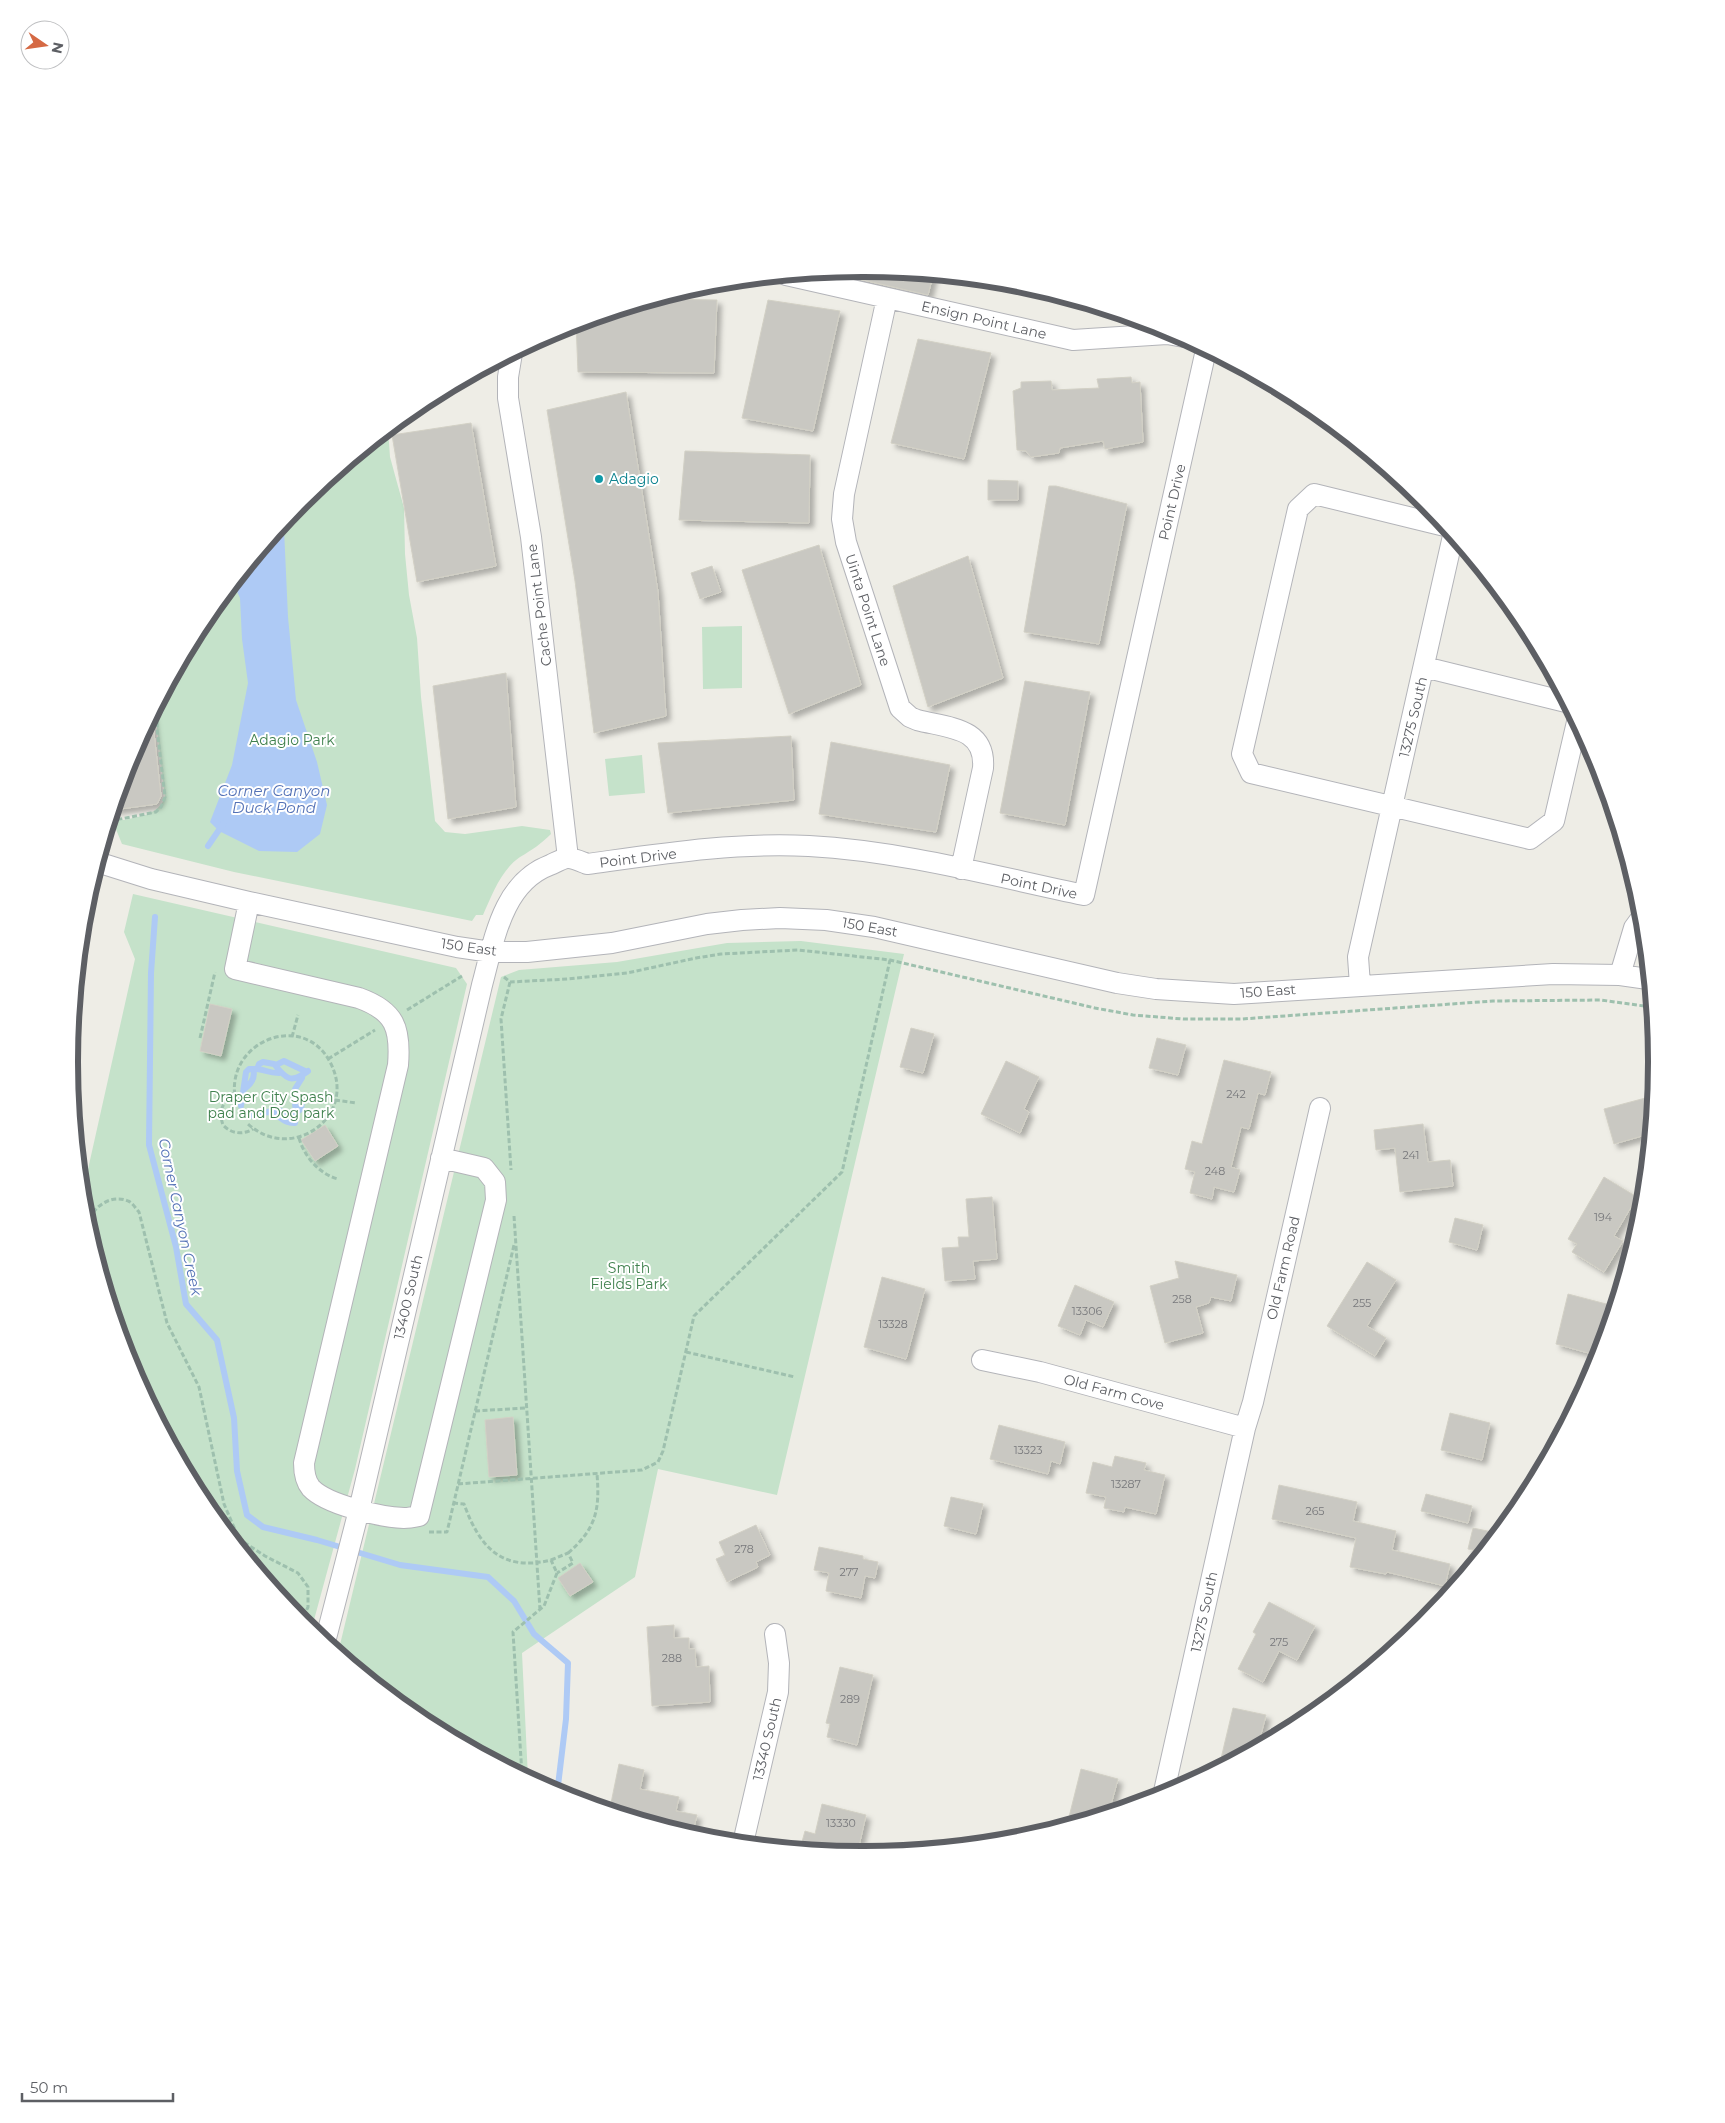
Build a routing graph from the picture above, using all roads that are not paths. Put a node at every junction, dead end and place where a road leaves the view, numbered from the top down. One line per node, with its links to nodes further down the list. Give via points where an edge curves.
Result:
1 (803, 279): 2 (street, Ensign Point Lane)
2 (887, 298): 3 (street, Ensign Point Lane, via 1073,340); 14 (street, Uinta Point Lane, via 844,494 842,520 846,542 900,708 917,720 967,733 982,752 983,768)
3 (1159, 335)
4 (1205, 355): 14 (street, Point Drive, via 1084,896)
5 (511, 359): 12 (street, Cache Point Lane, via 508,398 531,536)
6 (1434, 523): 11 (street, via 1314,494 1298,509 1242,754 1251,773)
7 (1452, 542): 8 (street, 13275 South)
8 (1424, 668): 9 (street); 11 (street, 13275 South)
9 (1559, 700)
10 (1575, 731): 11 (street, via 1554,822 1530,839)
11 (1393, 805): 20 (street, 13275 South, via 1358,957)
12 (568, 858): 14 (street, Point Drive, via 587,864 748,845 808,846 857,850); 17 (street, via 541,868 518,888 503,914)
13 (103, 864): 15 (street, 150 East, via 151,879)
14 (961, 869)
15 (249, 902): 17 (street, 150 East); 25 (street, via 235,969 358,998 388,1014 397,1028 400,1045 398,1065 304,1463 304,1474 310,1487 320,1496)
16 (1635, 926): 18 (street)
17 (491, 952): 20 (street, 150 East, via 574,948 707,924 780,918 874,926 1117,983 1156,989 1234,994); 22 (street, 13400 South)
18 (1620, 975): 19 (street, 150 East); 20 (street, 150 East, via 1553,974)
19 (1643, 978)
20 (1360, 985)
21 (1320, 1108): 24 (street, Old Farm Road)
22 (441, 1158): 25 (street, 13400 South); 25 (street, via 484,1168 496,1182 496,1200 419,1516 404,1518)
23 (982, 1360): 24 (street, Old Farm Cove, via 1040,1372)
24 (1245, 1428): 28 (street, 13275 South)
25 (359, 1510): 27 (street, 13400 South)
26 (775, 1634): 29 (street, 13340 South, via 779,1662 778,1692)
27 (327, 1635)
28 (1165, 1786)
29 (745, 1837)

